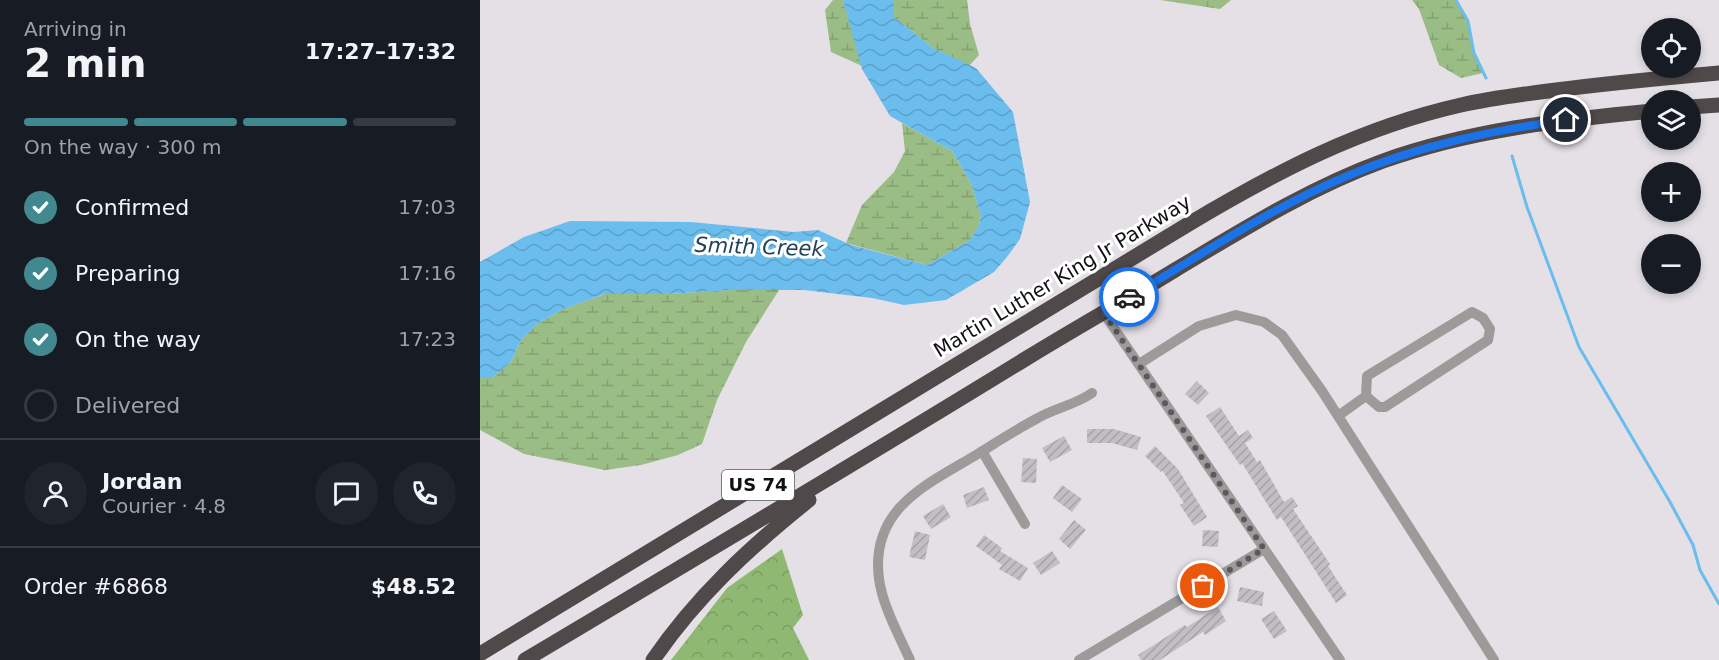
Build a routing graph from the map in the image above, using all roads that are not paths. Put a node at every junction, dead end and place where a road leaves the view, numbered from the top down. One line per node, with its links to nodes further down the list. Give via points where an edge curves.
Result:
1 (1719, 74): 14 (highway, Martin Luther King Jr Parkway / US 74, via 1573,88 1462,105 1374,131 1311,156 1167,237)
2 (1719, 105): 3 (highway)
3 (1701, 106)
4 (1641, 112): 5 (highway, US 74, via 1566,120 1456,139 1383,162 1305,195)
5 (1103, 312): 6 (street); 11 (highway, US 74)
6 (1139, 364): 9 (street, via 1199,326 1236,315 1264,322 1282,335); 13 (street)
7 (1092, 393): 10 (street, via 1038,417)
8 (1366, 396): 8 (street, via 1367,376 1452,322 1472,312 1483,318 1490,329 1488,340 1385,407 1379,407); 9 (street)
9 (1338, 416): 20 (street)
10 (982, 451): 12 (street); 17 (street, via 910,496 884,534 879,551 879,581)
11 (857, 462): 15 (highway, US 74); 16 (highway, via 738,560)
12 (1025, 524)
13 (1264, 549): 18 (street); 19 (street)
14 (480, 654)
15 (525, 660)
16 (653, 660)
17 (910, 660)
18 (1079, 660)
19 (1340, 660)
20 (1494, 660)

